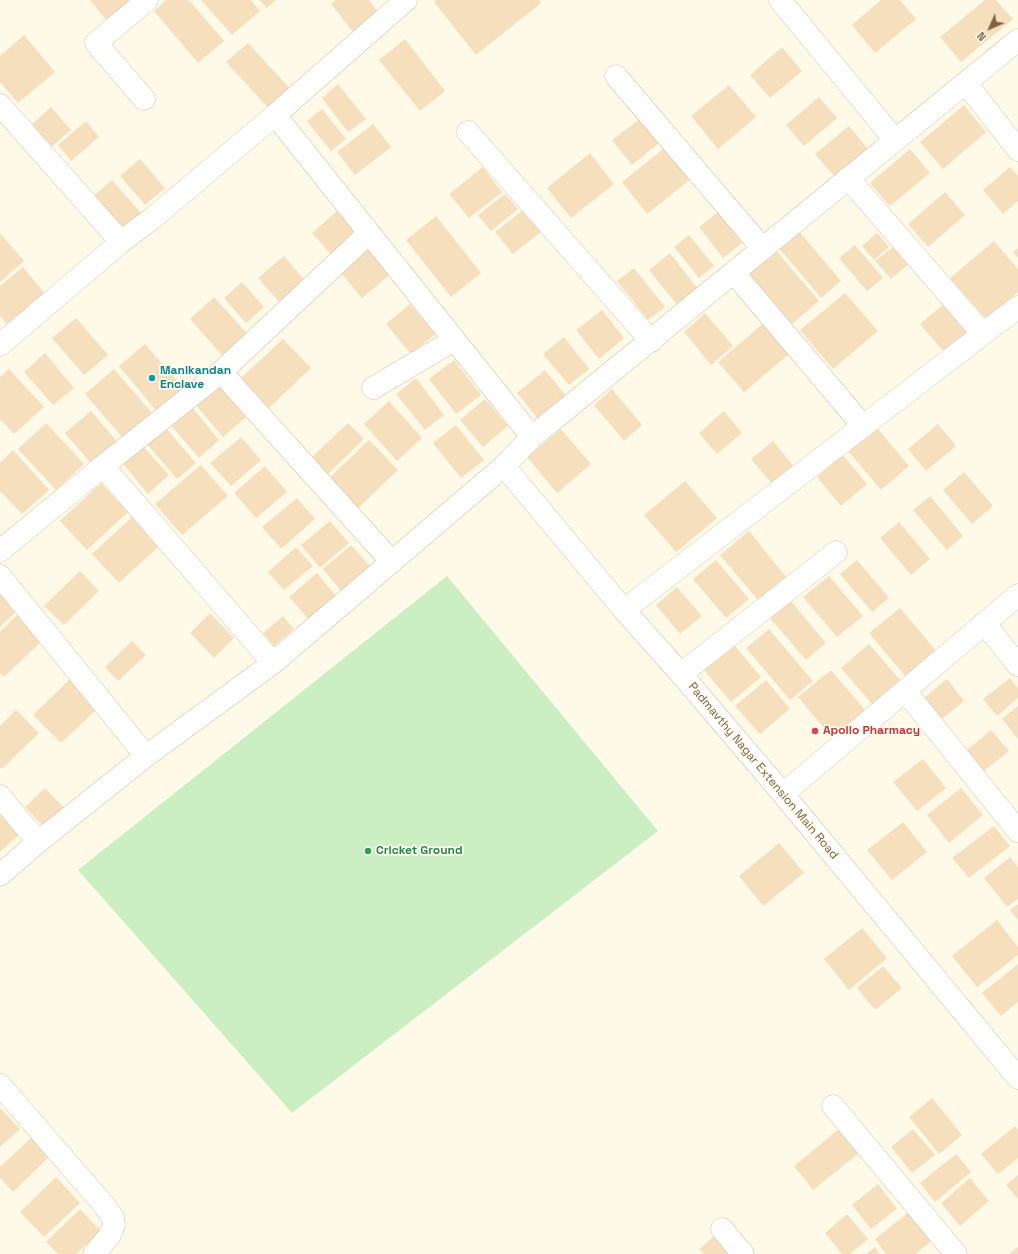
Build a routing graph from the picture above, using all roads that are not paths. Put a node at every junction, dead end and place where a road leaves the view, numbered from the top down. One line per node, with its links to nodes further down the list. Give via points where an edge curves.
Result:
1 (147, 0): 7 (street, via 96,43)
2 (406, 0): 9 (street)
3 (780, 0): 11 (street)
4 (1018, 40): 6 (street)
5 (616, 76): 16 (street)
6 (966, 82): 11 (street); 12 (street)
7 (144, 100)
8 (0, 106): 15 (street)
9 (275, 115): 14 (street); 15 (street)
10 (468, 132): 21 (street)
11 (895, 140): 13 (street)
12 (1018, 150)
13 (848, 178): 16 (street); 19 (street)
14 (369, 233): 20 (street); 23 (street)
15 (121, 242): 22 (street)
16 (763, 249): 17 (street)
17 (734, 273): 21 (street); 25 (street)
18 (1018, 307): 19 (street)
19 (983, 334): 25 (street)
20 (454, 340): 24 (street); 26 (street)
21 (651, 341): 26 (street)
22 (0, 345)
23 (221, 372): 27 (street); 31 (street)
24 (373, 388)
25 (863, 426): 34 (street)
26 (532, 438): 28 (street)
27 (103, 466): 29 (street); 36 (street)
28 (504, 466): 31 (street); 34 (street, Padmavthy Nagar Extension Main Road)
29 (0, 551)
30 (836, 552): 38 (street)
31 (392, 562): 36 (street)
32 (0, 576): 40 (street)
33 (1018, 594): 35 (street)
34 (624, 610): 38 (street, Padmavthy Nagar Extension Main Road)
35 (984, 623): 37 (street); 39 (street)
36 (273, 663): 40 (street)
37 (1018, 665)
38 (681, 674): 41 (street, Padmavthy Nagar Extension Main Road)
39 (906, 692): 41 (street); 43 (street)
40 (146, 756): 44 (street)
41 (783, 794): 46 (street, Padmavthy Nagar Extension Main Road)
42 (0, 796): 44 (street)
43 (1018, 831)
44 (38, 842): 45 (street)
45 (0, 875)
46 (1018, 1078)
47 (0, 1085): 51 (street, via 113,1218 114,1225 110,1235)
48 (833, 1106): 50 (street)
49 (722, 1229): 52 (street)
50 (953, 1253)
51 (94, 1254)
52 (743, 1254)

